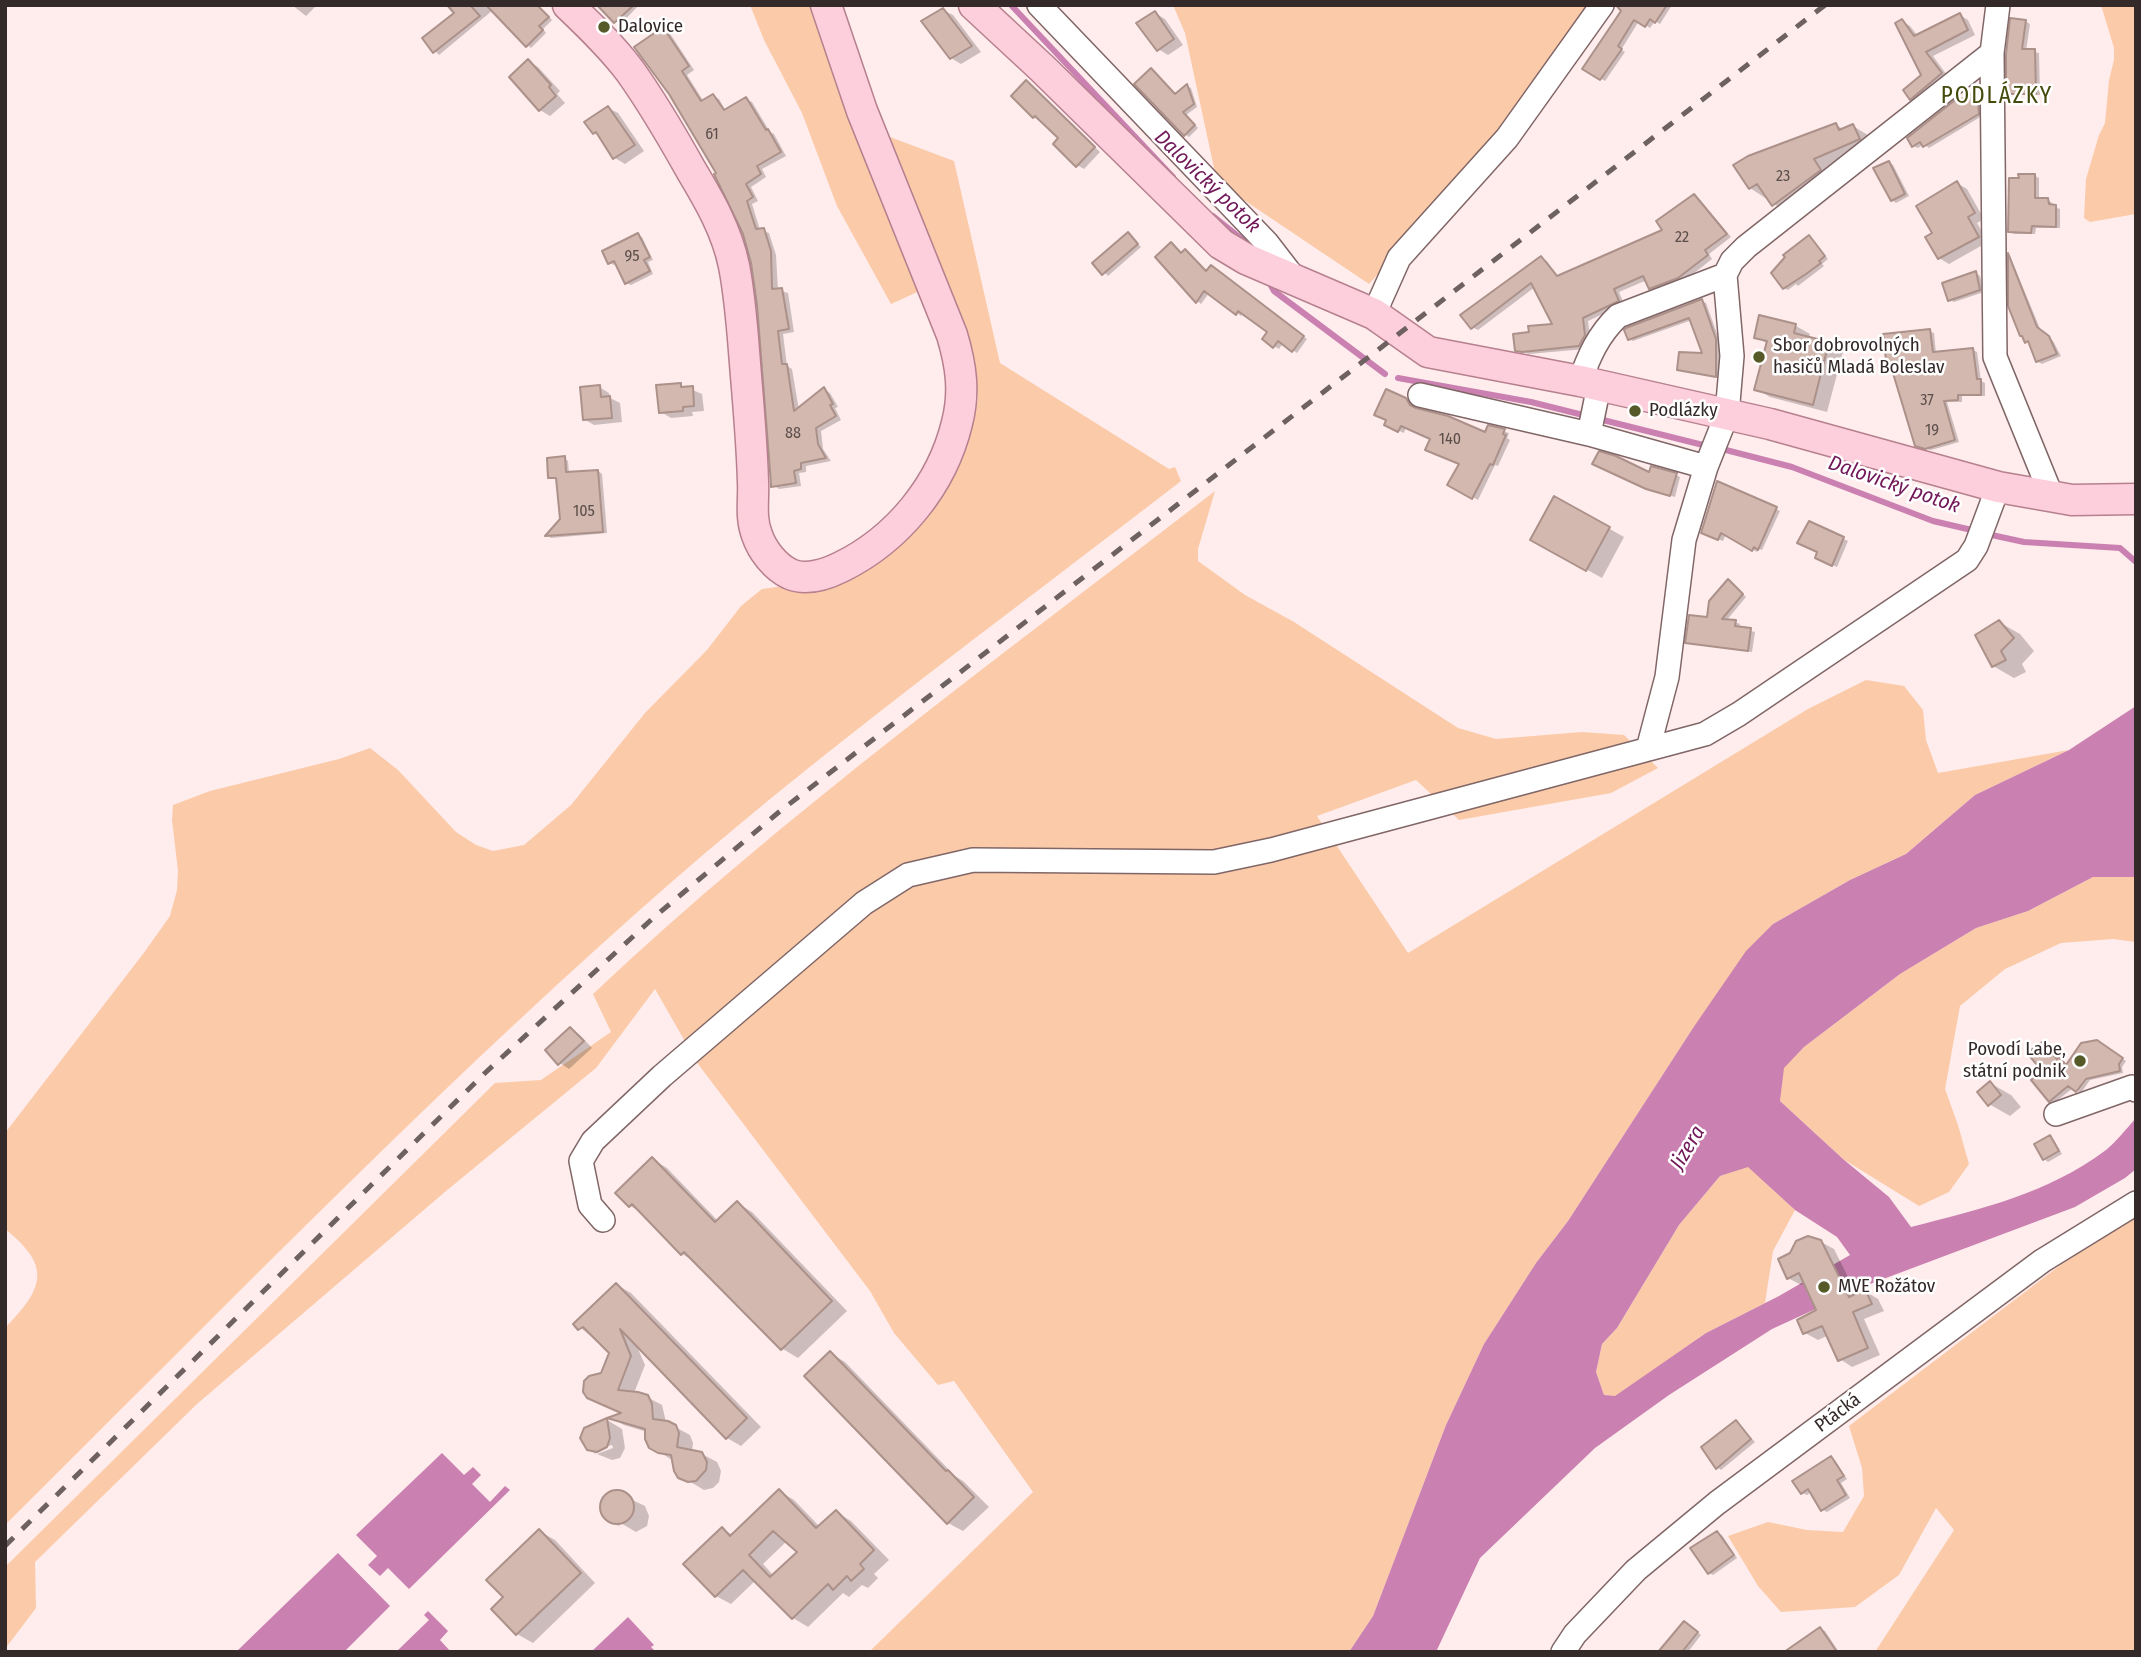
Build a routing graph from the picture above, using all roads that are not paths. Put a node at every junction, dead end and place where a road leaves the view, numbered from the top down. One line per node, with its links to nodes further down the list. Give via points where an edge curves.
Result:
1 (568, 5): 2 (main road, via 628,68 661,117 725,234 734,266 745,362 756,534 776,564 792,575 811,576 828,574 859,558 909,517 948,451 962,386 952,335 862,111)
2 (826, 5)
3 (974, 5): 8 (main road, via 1221,244)
4 (1039, 5): 8 (street, via 1267,243)
5 (1602, 5): 10 (street, via 1507,138 1399,258)
6 (1998, 5): 7 (street)
7 (1992, 52): 9 (street, via 1746,247); 17 (street, via 1995,357)
8 (1285, 275): 10 (main road)
9 (1725, 275): 11 (street, via 1618,316 1593,347); 13 (street, via 1732,356)
10 (1374, 314): 11 (main road, via 1428,352)
11 (1590, 384): 13 (main road); 14 (street)
12 (1420, 395): 14 (street)
13 (1727, 414): 15 (street); 16 (main road)
14 (1589, 434): 15 (street)
15 (1706, 467): 19 (street, via 1684,540 1667,677)
16 (1998, 487): 17 (main road); 19 (street, via 1967,560 1739,714 1705,734)
17 (2052, 497): 18 (main road)
18 (2136, 499)
19 (1648, 750): 23 (street, via 1214,862 973,860 908,876 864,903 593,1141 581,1161 590,1205)
20 (2136, 1090): 21 (street, via 2132,1087)
21 (2056, 1114)
22 (2136, 1203): 24 (street, Ptácká, via 2042,1261 1717,1503 1636,1570)
23 (603, 1220)
24 (1563, 1652)

